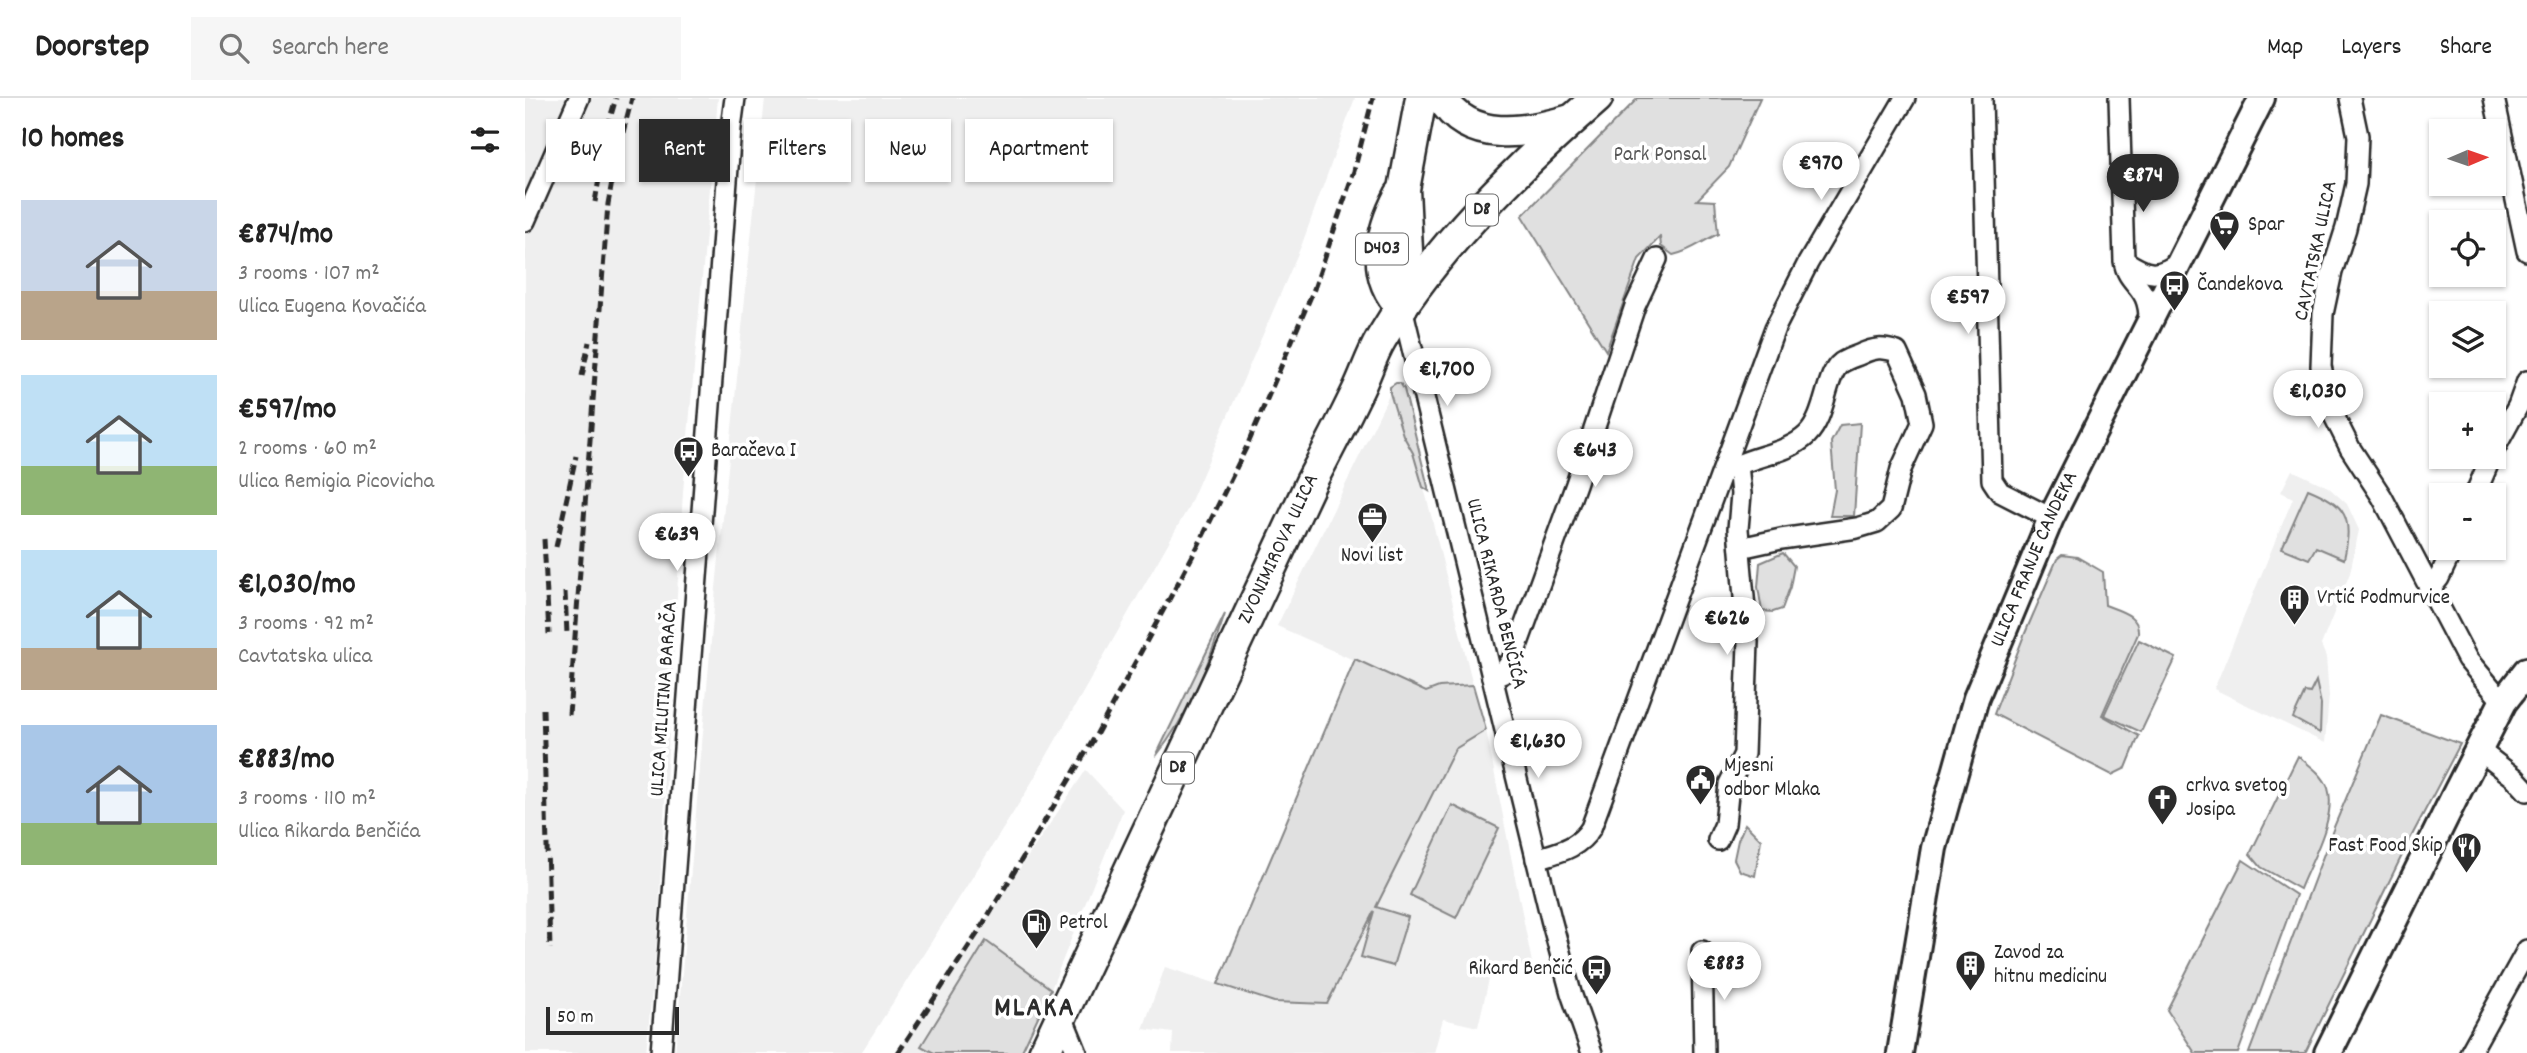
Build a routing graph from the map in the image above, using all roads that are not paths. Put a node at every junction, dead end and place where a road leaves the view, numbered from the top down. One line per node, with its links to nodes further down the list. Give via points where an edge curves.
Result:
1 (579, 98): 13 (street)
2 (735, 98): 37 (street, ULICA MILUTINA BARAČA)
3 (1421, 98): 18 (main road, D403, via 1404,189 1389,219 1381,258 1389,293)
4 (1442, 98): 12 (main road, via 1462,121 1500,132)
5 (1597, 98): 12 (main road, ZVONIMIROVA ULICA / D8)
6 (1905, 98): 22 (street, via 1775,328)
7 (1983, 98): 23 (street, via 1992,480 2000,492)
8 (2119, 98): 16 (street)
9 (2262, 98): 17 (street, ULICA FRANJE ČANDEKA)
10 (2350, 98): 26 (street, CAVTATSKA ULICA, via 2358,136 2356,184 2327,294 2322,366 2335,418)
11 (2494, 98): 14 (street)
12 (1571, 120): 18 (main road, ZVONIMIROVA ULICA / D8, via 1447,249)
13 (525, 221)
14 (2527, 251)
15 (1657, 260): 28 (street, via 1635,306 1512,660 1502,674)
16 (2124, 261): 17 (street, via 2156,274); 19 (street, via 2146,296)
17 (2180, 262): 19 (street, ULICA FRANJE ČANDEKA)
18 (1402, 307): 28 (street, ULICA RIKARDA BENČIĆA); 36 (main road, ZVONIMIROVA ULICA / D8, via 1370,359)
19 (2150, 322): 23 (street, ULICA FRANJE ČANDEKA)
20 (2527, 381): 21 (street)
21 (2506, 428)
22 (1732, 462): 24 (street, via 1741,494); 24 (street, via 1786,448 1810,432 1840,364 1872,348 1896,352 1916,394 1922,423 1891,509 1877,522 1857,528); 33 (street, via 1591,828 1573,847)
23 (2051, 517): 42 (street, ULICA FRANJE ČANDEKA, via 1962,742 1928,874)
24 (1740, 548): 32 (street, via 1748,642 1744,754 1729,784 1725,824)
25 (2447, 560): 26 (street)
26 (2431, 588): 29 (street, CAVTATSKA ULICA, via 2467,659)
27 (2527, 671): 29 (main road)
28 (1492, 677): 33 (street, ULICA RIKARDA BENČIĆA)
29 (2503, 702): 30 (main road)
30 (2479, 750): 31 (street); 43 (main road)
31 (2527, 792)
32 (1718, 840)
33 (1536, 859): 40 (street, ULICA RIKARDA BENČIĆA, via 1571,993)
34 (2527, 950): 44 (street)
35 (1702, 951): 41 (street)
36 (1062, 1016): 38 (main road, ZVONIMIROVA ULICA / D8); 39 (street)
37 (661, 1053)
38 (1044, 1053)
39 (1077, 1053)
40 (1592, 1053)
41 (1704, 1053)
42 (1900, 1053)
43 (2328, 1053)
44 (2470, 1053)

